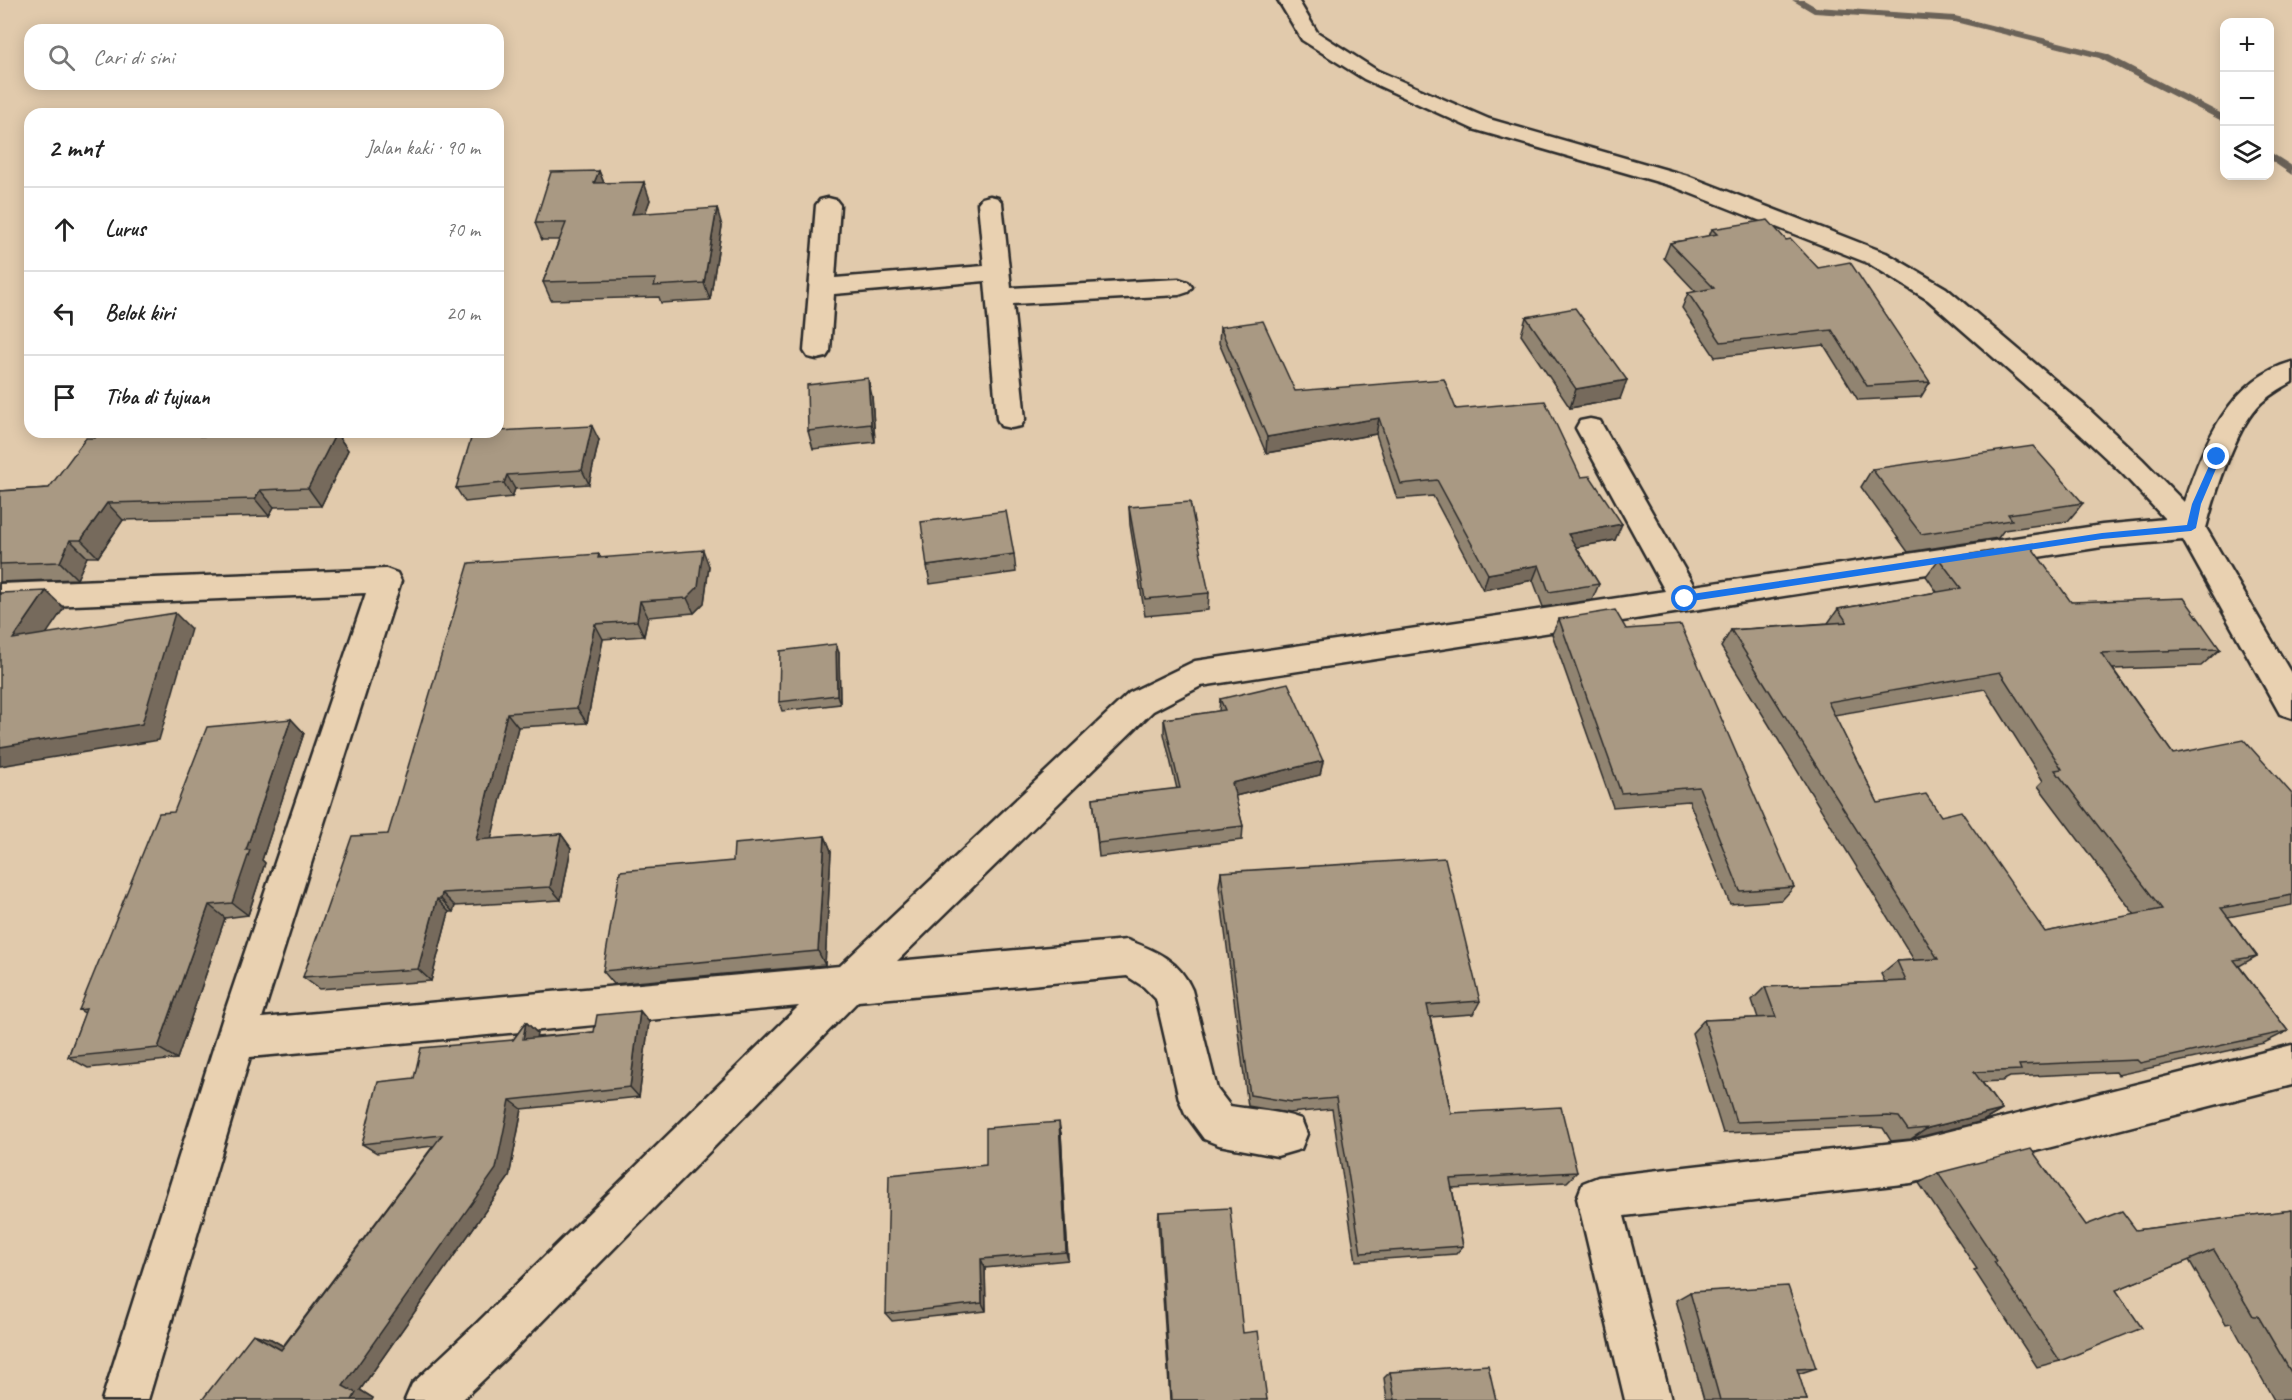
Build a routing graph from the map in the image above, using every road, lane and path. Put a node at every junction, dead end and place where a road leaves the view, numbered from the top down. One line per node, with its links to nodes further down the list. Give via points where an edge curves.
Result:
1 (1288, 0): 11 (street, via 1309,36 1371,75 1481,124 1680,181 1877,258 1937,294 1989,338 2132,466)
2 (990, 203): 4 (street)
3 (828, 205): 5 (street)
4 (997, 285): 5 (street); 6 (street); 9 (street)
5 (822, 287): 7 (street)
6 (1179, 287)
7 (817, 351)
8 (2292, 371): 11 (street, via 2267,384 2246,402 2200,495)
9 (1011, 419)
10 (1590, 429): 13 (street)
11 (2191, 528): 13 (street, via 2102,536); 14 (street)
12 (0, 596): 16 (street, via 386,580)
13 (1685, 599): 15 (street, via 1195,674 1141,702)
14 (2292, 705)
15 (848, 984): 16 (street); 18 (street, via 1126,958 1142,963 1173,990 1199,1098 1219,1124); 20 (street)
16 (236, 1038): 19 (street)
17 (2292, 1065): 21 (street, via 1911,1162 1598,1198)
18 (1286, 1134)
19 (125, 1400)
20 (428, 1400)
21 (1648, 1400)

